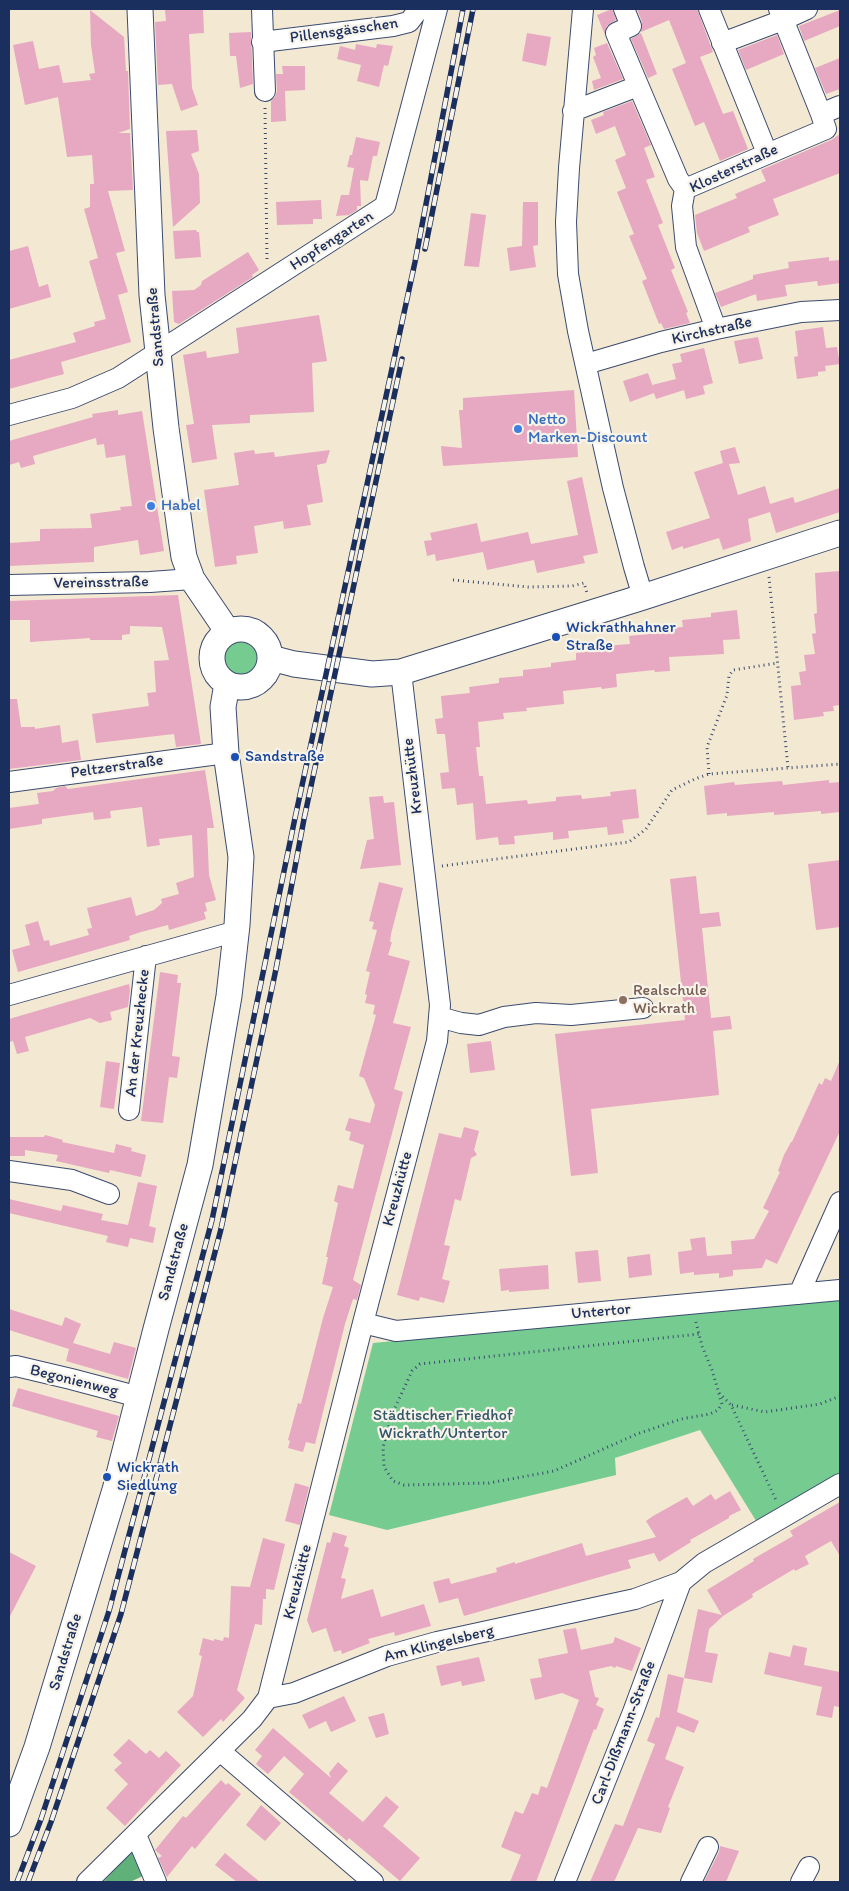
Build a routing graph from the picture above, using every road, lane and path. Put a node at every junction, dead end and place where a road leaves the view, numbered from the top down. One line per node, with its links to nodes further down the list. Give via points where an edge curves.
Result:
1 (140, 9): 22 (main road, Sandstraße)
2 (262, 9): 10 (street)
3 (420, 9): 10 (street, Pillensgässchen, via 409,22 394,26)
4 (437, 9): 22 (street, Hopfengarten, via 385,206)
5 (583, 9): 15 (street)
6 (624, 9): 12 (street, via 632,26 616,33)
7 (709, 9): 11 (street)
8 (807, 9): 9 (street)
9 (781, 14): 11 (street); 16 (street)
10 (262, 42): 13 (street)
11 (722, 43): 17 (street)
12 (638, 86): 15 (street); 18 (street)
13 (265, 91): 19 (path)
14 (840, 106): 16 (street)
15 (573, 111): 23 (street, via 566,222 568,274)
16 (820, 114): 17 (street, Klosterstraße, via 826,129)
17 (767, 153): 18 (street, Klosterstraße)
18 (685, 189): 21 (street, Klosterstraße, via 682,206 686,247)
19 (267, 261)
20 (840, 310): 21 (street, Kirchstraße, via 801,312)
21 (716, 329): 23 (street, Kirchstraße)
22 (157, 352): 24 (street, Hopfengarten, via 118,378 72,398); 27 (main road, Sandstraße, via 181,538)
23 (586, 364): 30 (street, via 613,488)
24 (9, 415)
25 (840, 533): 26 (main road)
26 (767, 557): 30 (main road); 34 (path)
27 (192, 579): 29 (street, Vereinsstraße); 32 (main road, Sandstraße)
28 (453, 580): 31 (path, via 528,587 584,583)
29 (9, 585)
30 (643, 597): 31 (main road)
31 (592, 613): 35 (main road)
32 (228, 632): 33 (main road, via 240,629 262,637); 36 (main road, via 214,647 212,658 218,678)
33 (271, 658): 35 (main road, via 372,674); 36 (main road, via 267,673 256,684 241,688)
34 (778, 663): 39 (path); 40 (path, via 732,670 707,748)
35 (401, 672): 42 (street, Kreuzhütte)
36 (227, 684): 37 (main road, Sandstraße, via 223,707)
37 (226, 753): 41 (street, Peltzerstraße); 43 (main road, Sandstraße, via 241,857)
38 (840, 764): 39 (path)
39 (788, 768): 40 (path)
40 (708, 774): 42 (path, via 672,790 646,829 629,842)
41 (9, 782)
42 (424, 868): 47 (street, Kreuzhütte)
43 (237, 931): 44 (street, An der Kreuzhecke); 60 (main road, Sandstraße, via 200,1165)
44 (146, 956): 45 (street, An der Kreuzhecke); 48 (street, An der Kreuzhecke)
45 (9, 995)
46 (643, 1008): 47 (street, via 571,1015 536,1013 479,1024)
47 (439, 1017): 55 (street, Kreuzhütte, via 437,1041)
48 (129, 1110)
49 (9, 1171): 50 (street, via 72,1180)
50 (108, 1194)
51 (840, 1202): 53 (street)
52 (840, 1290): 53 (street, Untertor)
53 (799, 1294): 54 (street, Untertor)
54 (692, 1303): 55 (street, Untertor, via 396,1331); 56 (path)
55 (363, 1323): 65 (street, Kreuzhütte)
56 (699, 1334): 58 (path); 58 (path, via 420,1364 412,1370 393,1412 383,1448 384,1467 393,1481 404,1485 489,1482 554,1471 637,1434 681,1419 710,1414 722,1404)
57 (9, 1367): 60 (street, Begonienweg, via 71,1378)
58 (719, 1393): 61 (path)
59 (840, 1396): 61 (path, via 820,1404 765,1412)
60 (139, 1397): 67 (main road, Sandstraße, via 115,1490 40,1738)
61 (732, 1405): 63 (path)
62 (840, 1484): 63 (street, Am Klingelsberg)
63 (784, 1517): 64 (street, Am Klingelsberg, via 704,1563)
64 (681, 1582): 65 (street, Am Klingelsberg, via 635,1599 428,1644 294,1693); 73 (street, Carl-Dißmann-Straße)
65 (268, 1698): 66 (street)
66 (220, 1752): 68 (street); 72 (street)
67 (9, 1824)
68 (136, 1835): 70 (street); 71 (street)
69 (708, 1847): 74 (street)
70 (87, 1882)
71 (156, 1882)
72 (373, 1882)
73 (565, 1882)
74 (691, 1882)

